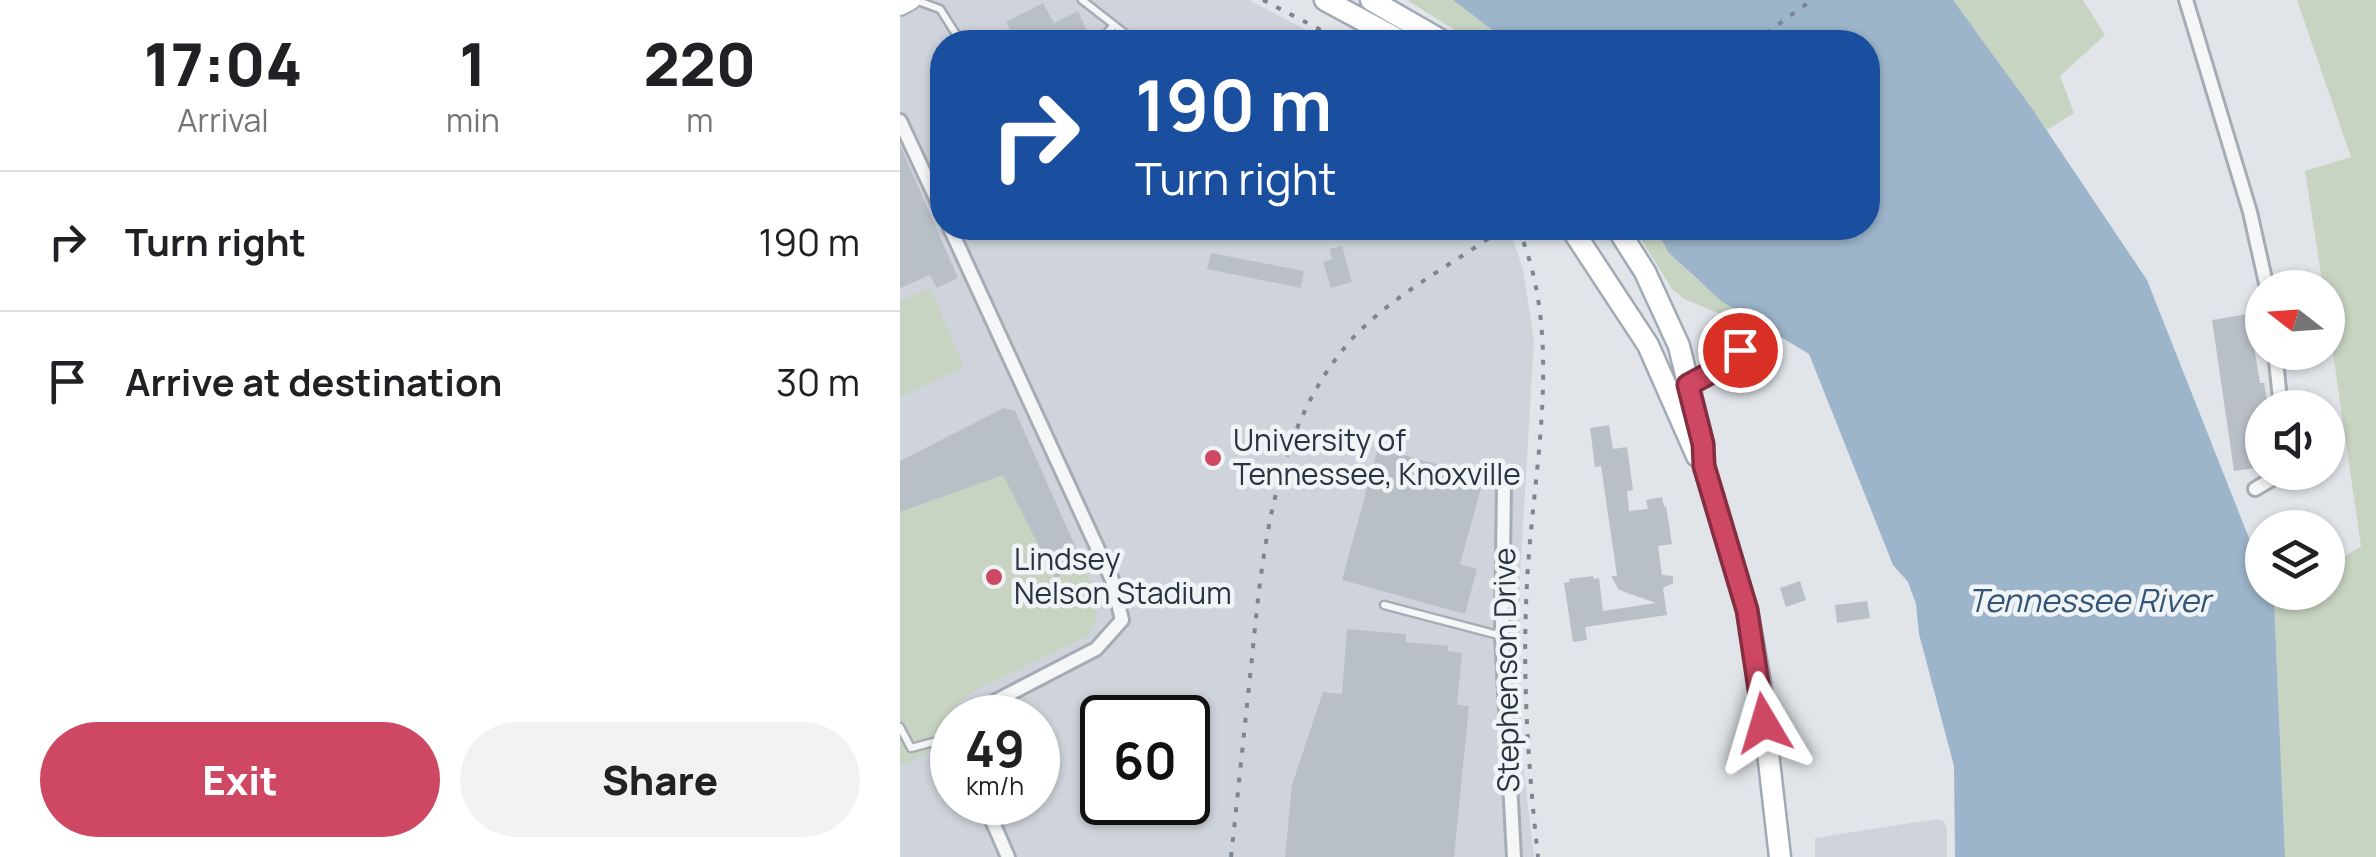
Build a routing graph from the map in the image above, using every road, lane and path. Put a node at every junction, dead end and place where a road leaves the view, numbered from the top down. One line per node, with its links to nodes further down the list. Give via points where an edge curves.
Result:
1 (913, 0): 6 (street); 8 (lane, via 940,9)
2 (1082, 0): 7 (lane)
3 (1325, 0): 11 (main road)
4 (1371, 0): 12 (main road)
5 (2186, 0): 18 (street)
6 (900, 6)
7 (1114, 25): 9 (lane); 10 (lane)
8 (953, 30)
9 (1110, 30)
10 (1120, 30)
11 (1381, 30)
12 (1423, 30)
13 (900, 120): 14 (street)
14 (930, 185)
15 (955, 240): 25 (street, via 1113,582 1122,620 1096,649)
16 (1580, 240): 21 (main road, via 1648,346)
17 (1624, 240): 20 (main road, via 1669,322)
18 (2263, 270)
19 (1762, 326): 20 (lane, via 1725,365)
20 (1688, 385): 21 (main road)
21 (1704, 466): 31 (main road, via 1747,610)
22 (1504, 483): 24 (street, Stephenson Drive)
23 (1384, 605): 24 (lane)
24 (1502, 636): 30 (street, Stephenson Drive)
25 (1007, 695)
26 (900, 727): 27 (lane, via 911,748)
27 (930, 743)
28 (994, 825): 29 (street)
29 (1008, 857)
30 (1514, 857)
31 (1780, 857)

